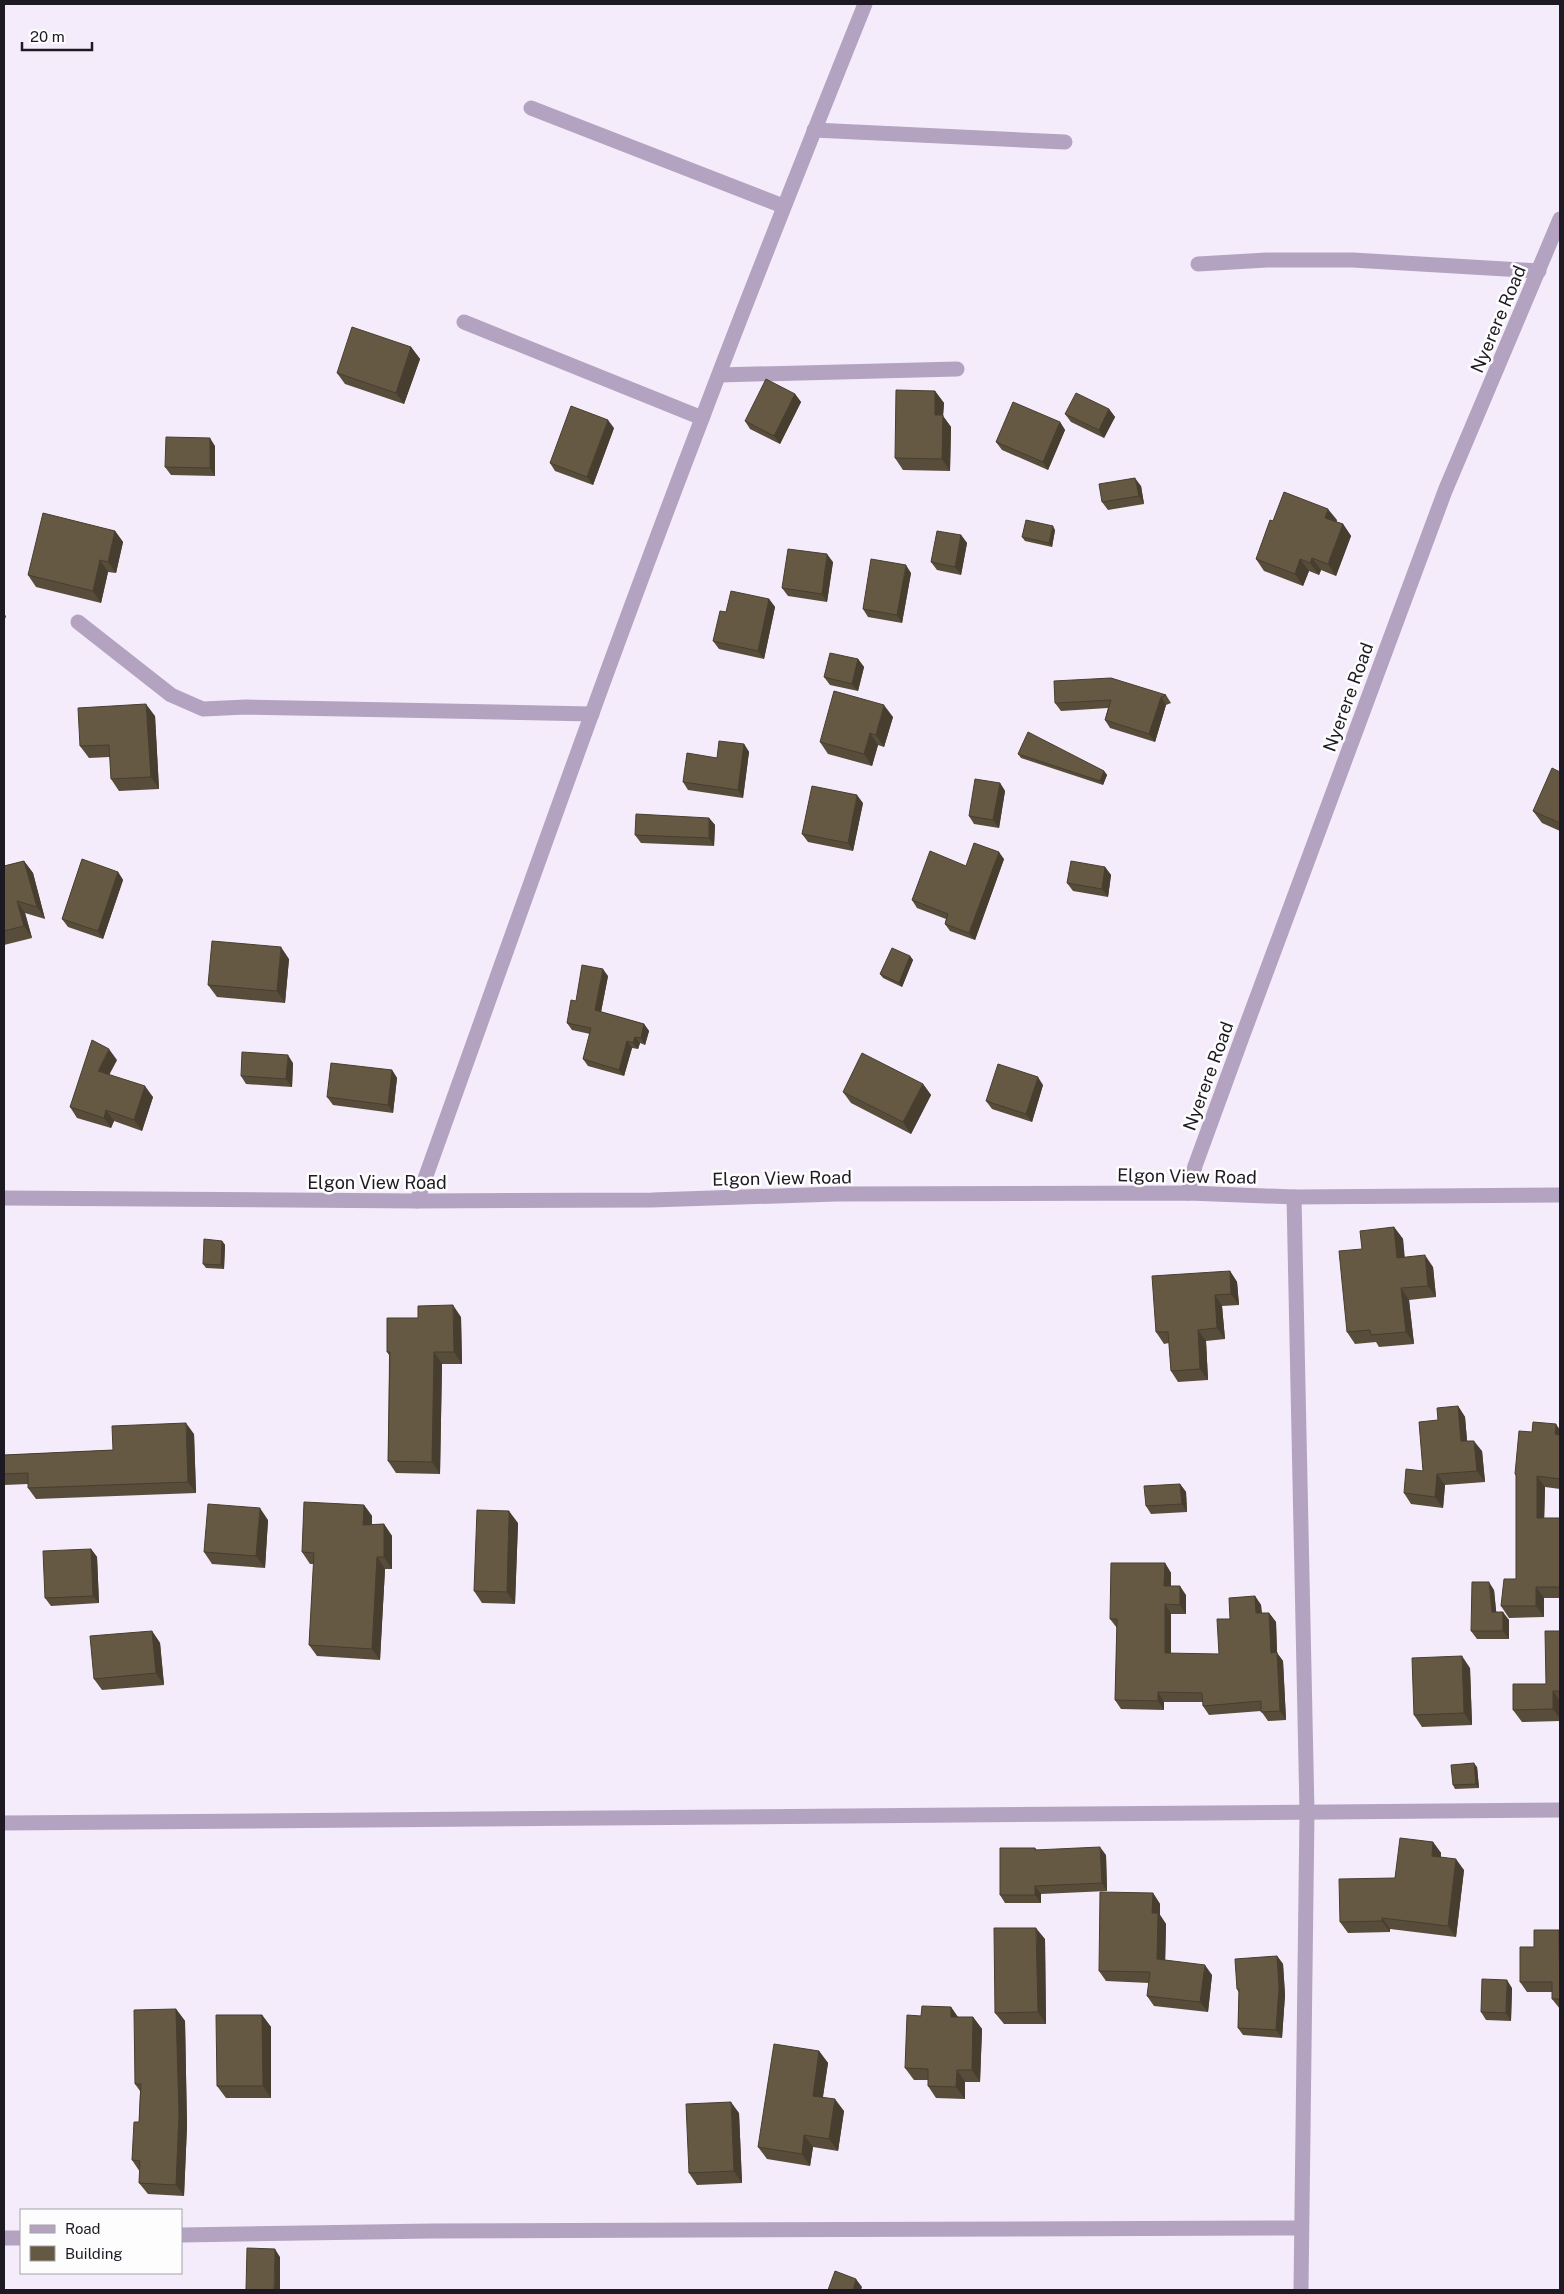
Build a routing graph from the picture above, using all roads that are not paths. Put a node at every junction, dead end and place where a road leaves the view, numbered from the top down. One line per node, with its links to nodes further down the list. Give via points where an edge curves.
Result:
1 (865, 4): 3 (street)
2 (531, 108): 5 (street)
3 (814, 130): 4 (street); 5 (street)
4 (1065, 142)
5 (784, 206): 11 (street)
6 (1559, 224): 8 (street, Nyerere Road)
7 (1198, 264): 8 (street, via 1353,260)
8 (1539, 271): 15 (street, Nyerere Road, via 1445,491 1244,1030)
9 (464, 322): 12 (street)
10 (957, 369): 11 (street)
11 (719, 375): 12 (street)
12 (702, 418): 14 (street)
13 (78, 622): 14 (street, via 171,695 203,709 256,707)
14 (592, 714): 19 (street)
15 (1188, 1194): 18 (street, Elgon View Road); 19 (street, Elgon View Road, via 837,1194 652,1200)
16 (1560, 1195): 18 (street, Elgon View Road)
17 (4, 1198): 19 (street, Elgon View Road)
18 (1294, 1198): 21 (street)
19 (417, 1201)
20 (1560, 1810): 21 (street)
21 (1307, 1812): 22 (street); 23 (street)
22 (4, 1823)
23 (1302, 2228): 24 (street); 27 (street)
24 (182, 2235)
25 (4, 2238): 26 (street)
26 (20, 2238)
27 (1301, 2290)

